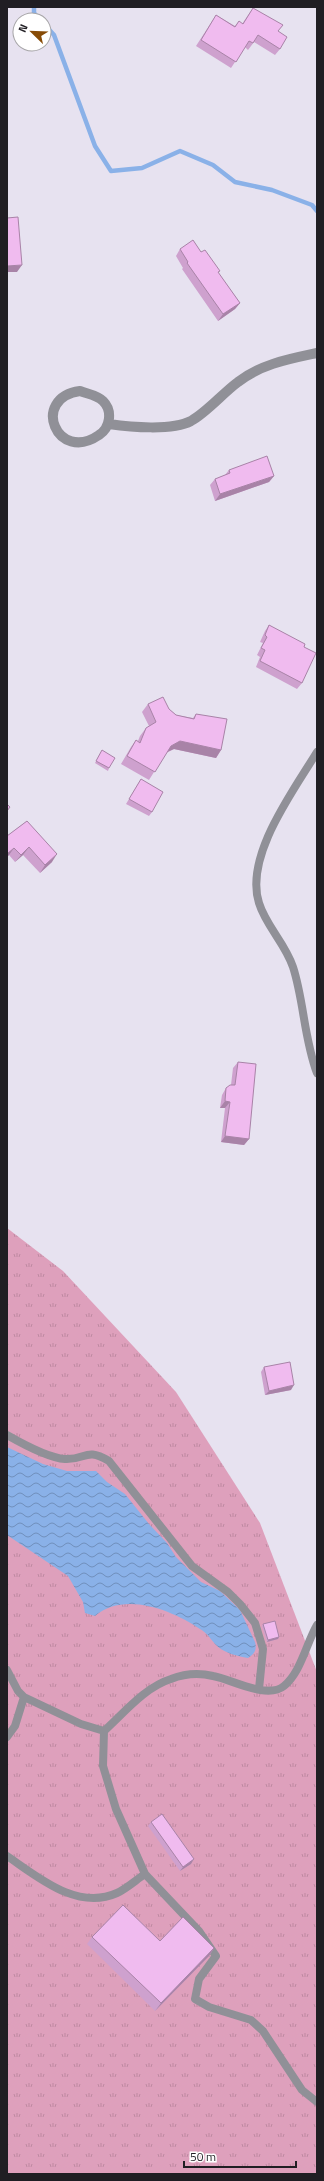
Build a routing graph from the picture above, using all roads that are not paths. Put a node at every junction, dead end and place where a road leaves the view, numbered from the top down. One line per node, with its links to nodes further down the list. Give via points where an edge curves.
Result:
1 (317, 354): 2 (street, via 265,366 238,381 190,421 154,427)
2 (109, 424): 2 (street, via 104,401 96,396 80,391 70,393 61,397 55,406 55,428 59,435 69,441 78,442 96,437 104,432)
3 (317, 752): 4 (lane, via 271,827 256,871 258,902 286,949 293,967 304,1025)
4 (317, 1073)
5 (7, 1435): 8 (lane, via 63,1459 97,1454 109,1461 192,1566 228,1592 255,1624 263,1649)
6 (317, 1625): 8 (lane, via 296,1670 283,1687 272,1691)
7 (7, 1670): 9 (lane)
8 (259, 1689): 10 (lane, via 214,1676 195,1674 170,1679 147,1692)
9 (24, 1697): 10 (lane, via 81,1724); 11 (lane, via 15,1726)
10 (104, 1731): 13 (lane, via 103,1766 116,1809)
11 (7, 1737)
12 (7, 1856): 13 (lane, via 65,1893 92,1899 117,1893)
13 (145, 1874): 14 (lane, via 199,1931 216,1956 199,1979 195,1999 208,2007 251,2020 263,2031 302,2090)
14 (317, 2102)

